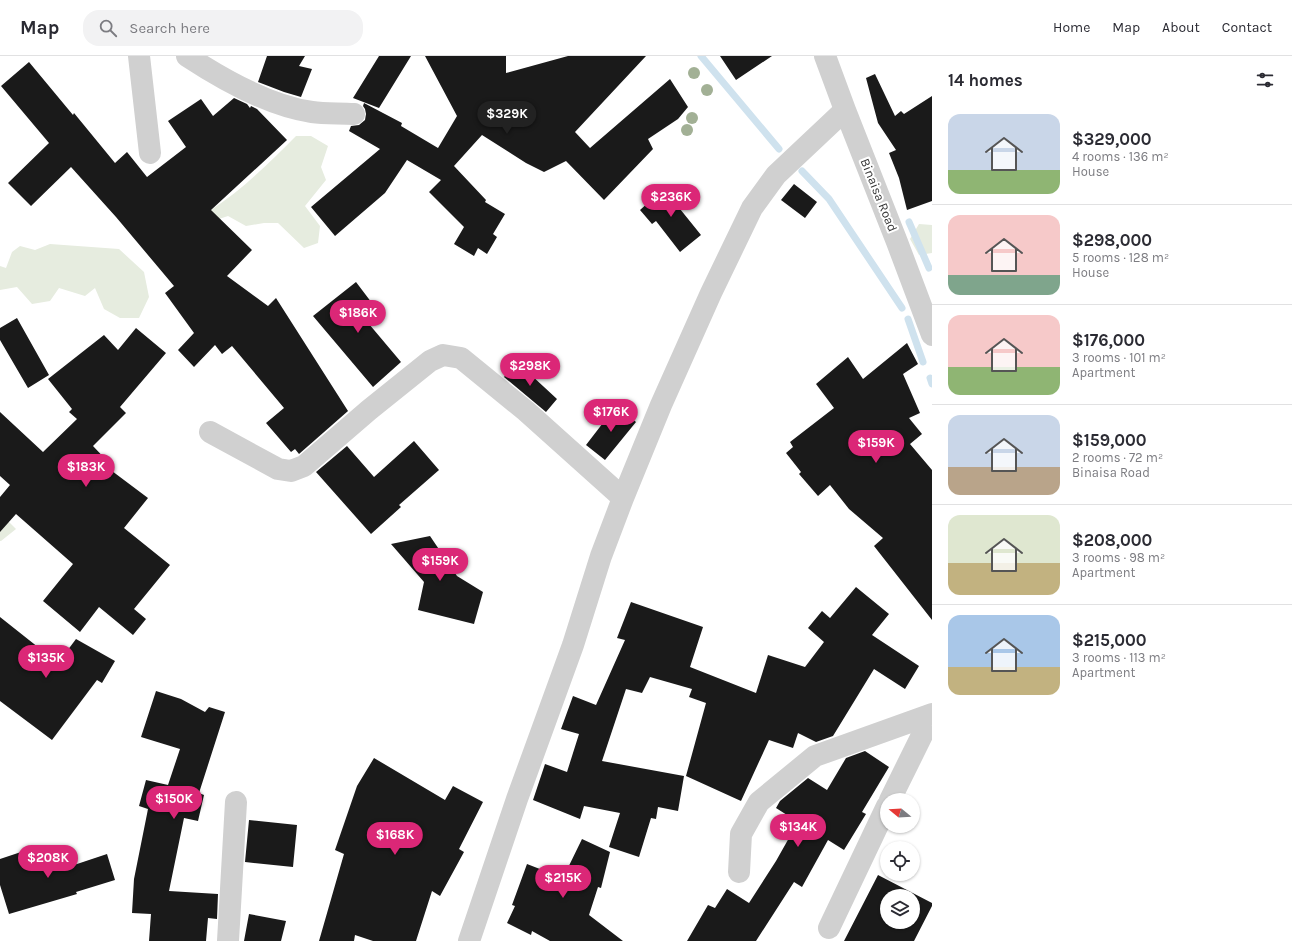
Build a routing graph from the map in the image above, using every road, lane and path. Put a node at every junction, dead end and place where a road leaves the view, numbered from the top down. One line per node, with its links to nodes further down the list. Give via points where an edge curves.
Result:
1 (139, 56): 6 (street)
2 (187, 56): 5 (street, via 214,74 281,105 312,112)
3 (825, 56): 4 (street, Binaisa Road)
4 (845, 110): 7 (street, Binaisa Road); 9 (street, via 776,175 752,208 661,405)
5 (354, 114)
6 (150, 153)
7 (932, 335)
8 (210, 432): 9 (street, via 278,469 291,471 304,466 368,410 430,361 442,355 461,358 526,411)
9 (623, 498): 17 (street)
10 (932, 714): 11 (street); 14 (street, via 815,756 759,802 741,834)
11 (893, 793)
12 (236, 802): 16 (street)
13 (880, 821): 15 (street)
14 (739, 872)
15 (829, 928)
16 (228, 941)
17 (469, 941)

